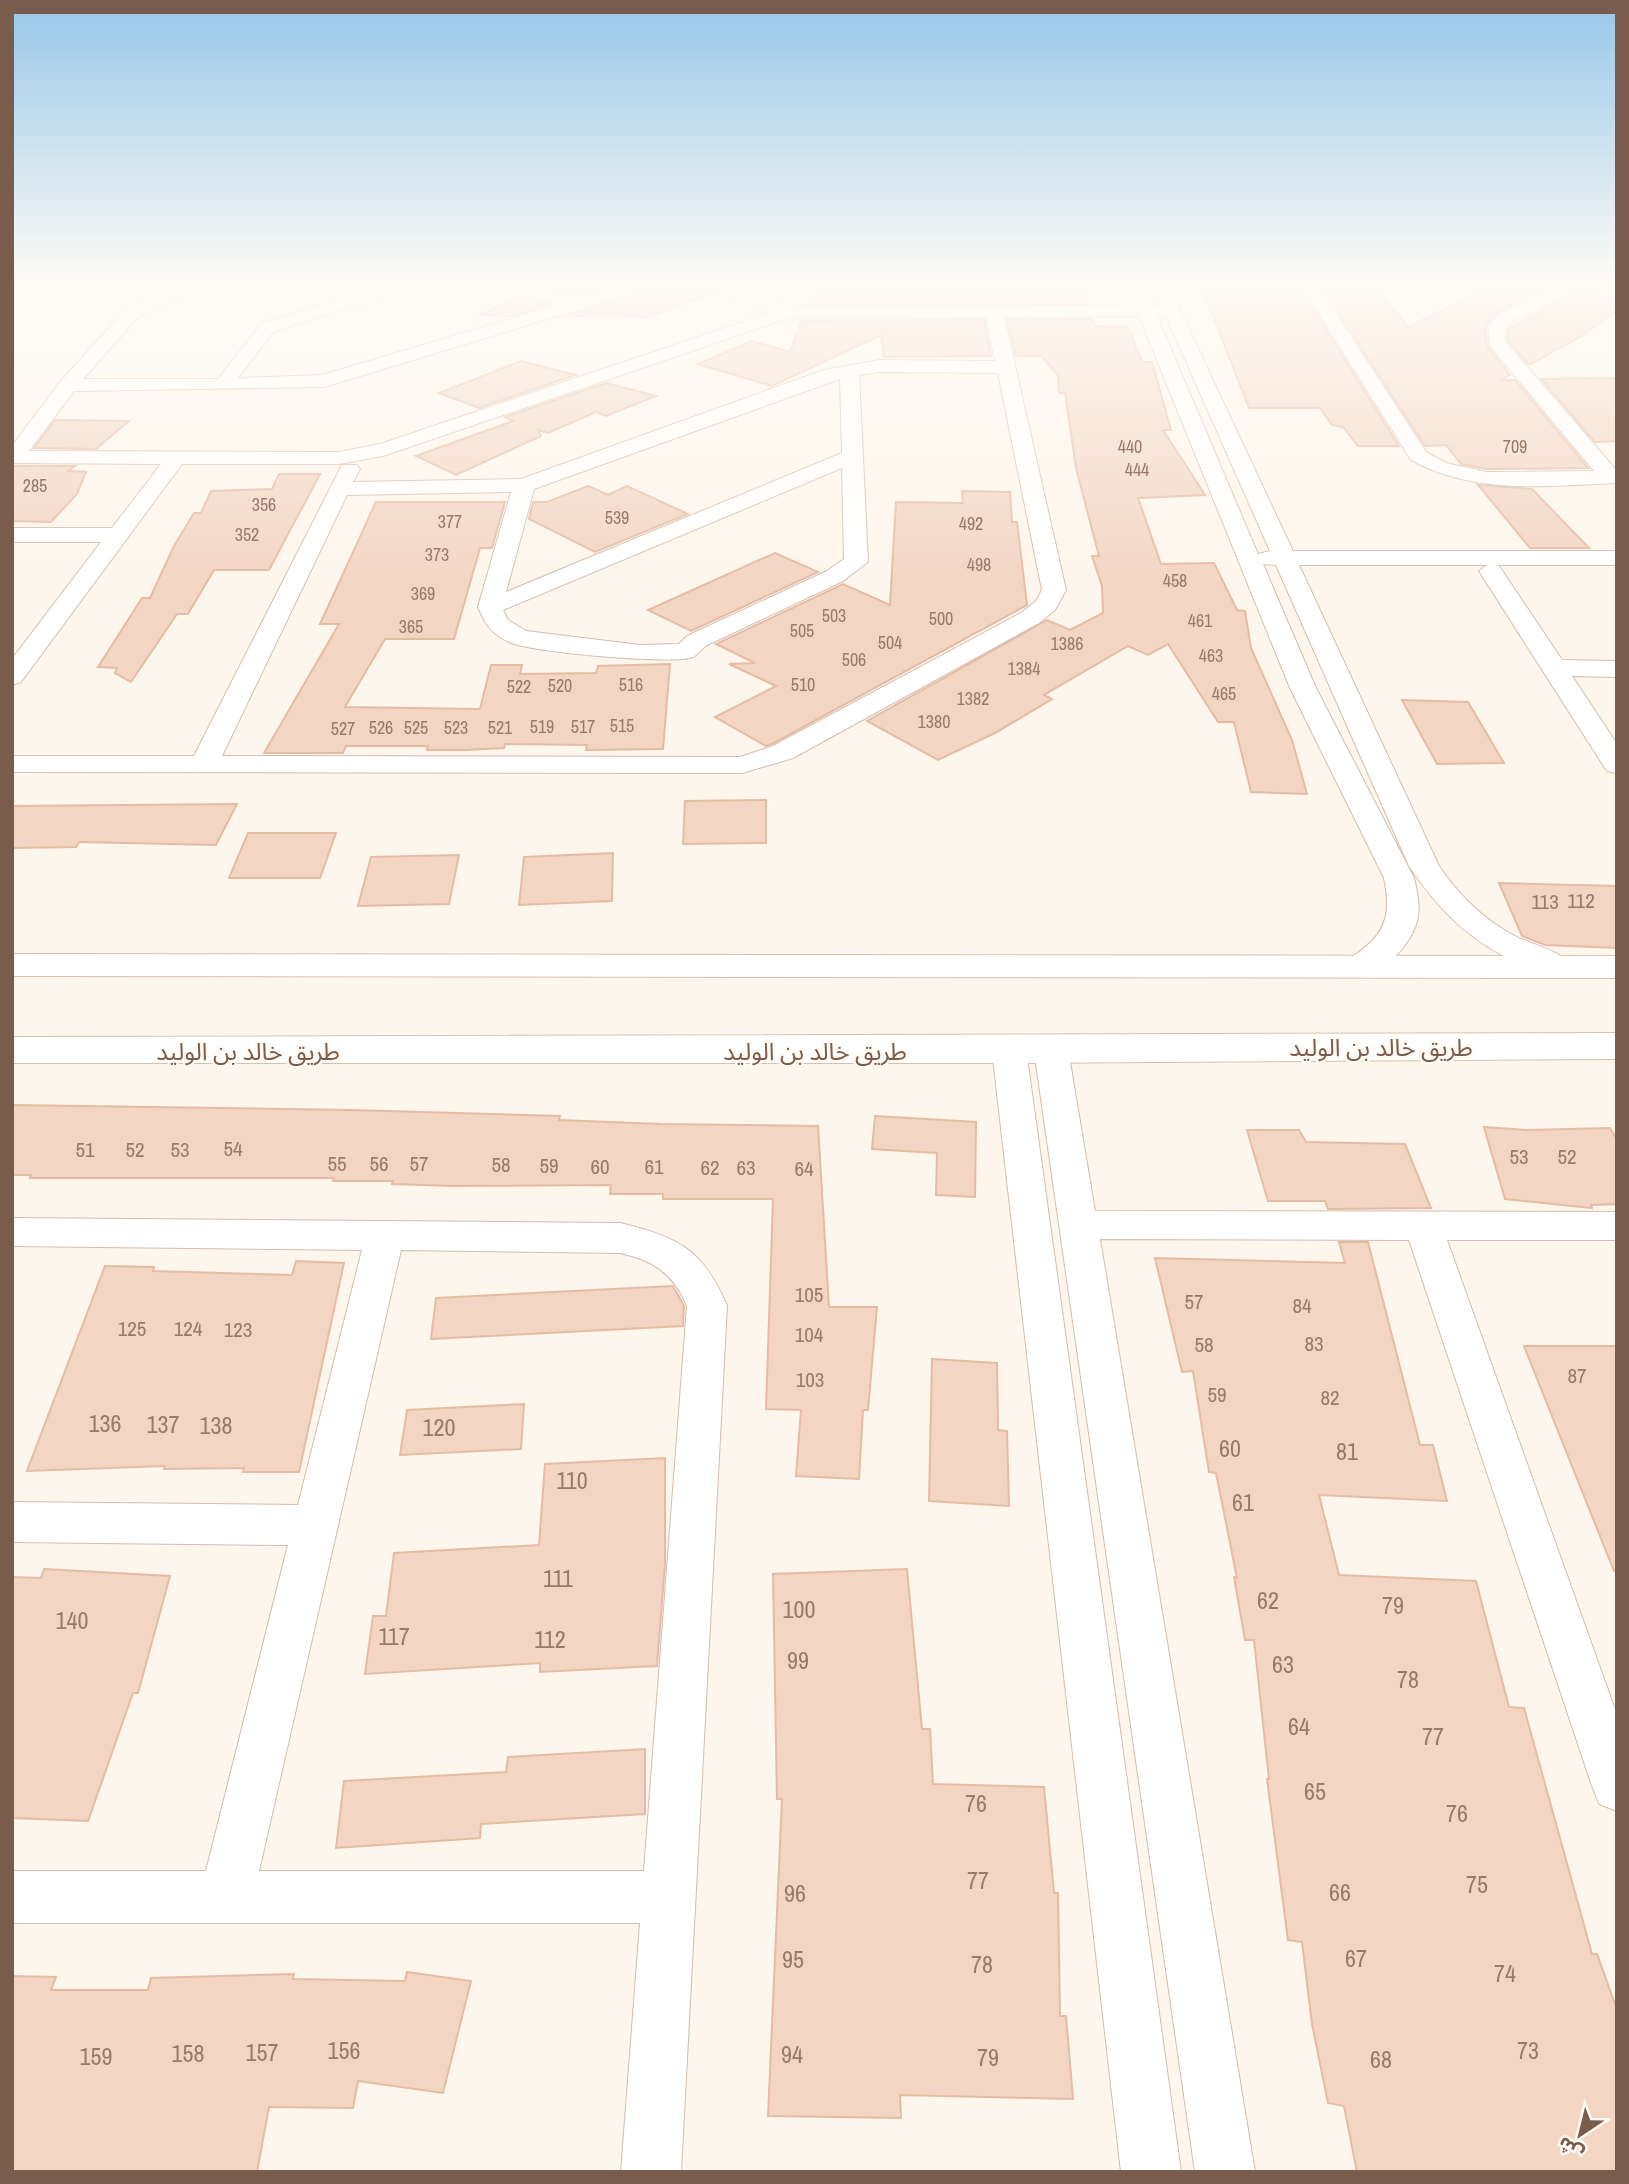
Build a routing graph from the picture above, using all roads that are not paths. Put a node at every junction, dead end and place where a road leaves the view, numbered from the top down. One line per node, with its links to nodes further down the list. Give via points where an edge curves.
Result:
1 (293, 382): 11 (street)
2 (581, 382): 12 (street, via 404,444)
3 (807, 382): 17 (street)
4 (849, 382): 14 (street)
5 (1009, 382): 31 (street, via 1054,590 1046,605 1030,618 783,752 742,765)
6 (1185, 382): 22 (street)
7 (1196, 382): 23 (street)
8 (1371, 382): 16 (street, via 1418,456 1428,463 1477,477)
9 (1531, 382): 16 (street)
10 (68, 384): 11 (street); 13 (street)
11 (223, 384)
12 (360, 449): 13 (street); 15 (street); 18 (street)
13 (15, 450): 15 (street)
14 (850, 457): 26 (street); 26 (street, via 856,562 842,573 696,641 687,651 640,653 519,638 497,624)
15 (175, 459): 20 (street)
16 (1613, 477)
17 (524, 485): 18 (street); 26 (street)
18 (340, 489): 31 (street)
19 (12, 535): 20 (street)
20 (118, 535): 29 (street)
21 (1617, 558): 23 (street)
22 (1252, 565): 23 (street); 34 (street, via 1303,688 1405,898 1404,918 1396,936)
23 (1289, 565): 25 (street); 35 (street, via 1445,898 1480,929)
24 (1617, 571): 25 (street)
25 (1491, 572): 27 (street)
26 (490, 607)
27 (1554, 668): 28 (street); 32 (street)
28 (1617, 669)
29 (12, 677)
30 (12, 764): 31 (street)
31 (204, 764)
32 (1617, 765)
33 (12, 965): 34 (street)
34 (1359, 967): 35 (street)
35 (1557, 967): 36 (street)
36 (1617, 967)
37 (1617, 1046): 39 (street, طريق خالد بن الوليد)
38 (12, 1050): 39 (street, طريق خالد بن الوليد)
39 (1030, 1050): 40 (street); 52 (street)
40 (1079, 1225): 41 (street); 53 (street)
41 (1423, 1226): 42 (street); 47 (street)
42 (1617, 1226)
43 (12, 1232): 44 (street)
44 (385, 1236): 46 (street); 50 (street, via 620,1238 652,1245 678,1259 698,1280 707,1306)
45 (12, 1522): 46 (street)
46 (315, 1525): 48 (street)
47 (1617, 1786)
48 (226, 1896): 49 (street); 50 (street)
49 (12, 1897)
50 (669, 1897): 51 (street)
51 (651, 2172)
52 (1151, 2172)
53 (1225, 2172)

